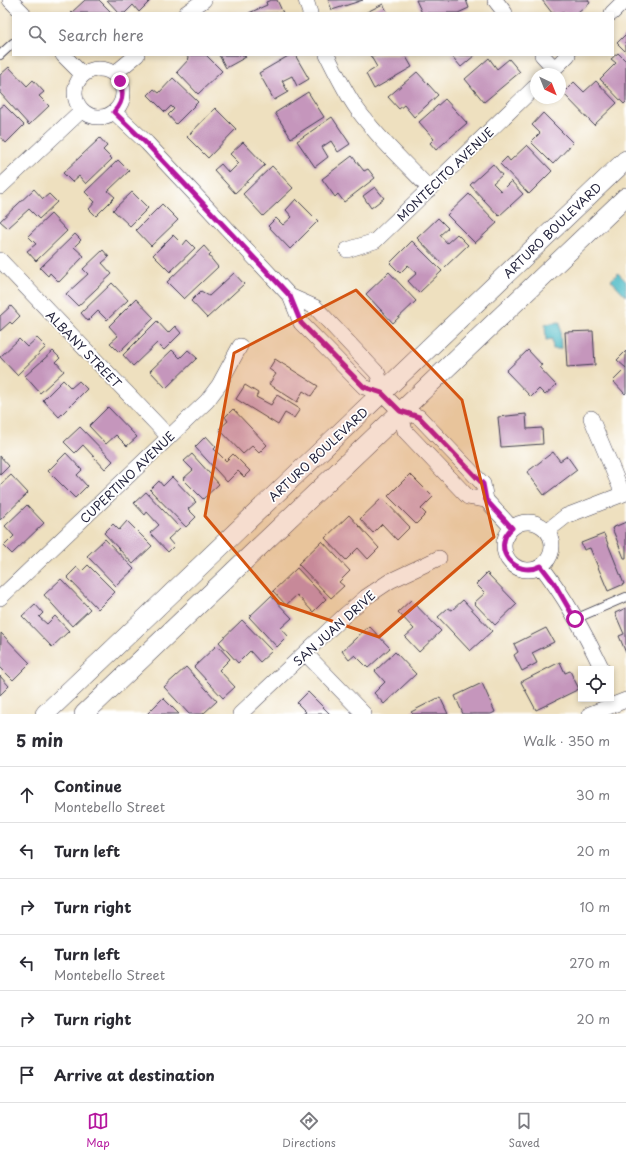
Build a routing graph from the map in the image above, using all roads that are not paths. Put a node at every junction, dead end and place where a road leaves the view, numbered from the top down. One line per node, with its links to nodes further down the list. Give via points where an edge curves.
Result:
1 (10, 0): 6 (street)
2 (204, 0): 7 (street)
3 (306, 0): 8 (street)
4 (495, 0): 9 (street)
5 (625, 0): 10 (street)
6 (22, 12)
7 (187, 12)
8 (310, 12)
9 (504, 12)
10 (613, 12)
11 (12, 44): 12 (lane)
12 (0, 55)
13 (64, 56): 21 (street)
14 (136, 56): 20 (street)
15 (327, 56): 27 (street, via 357,108 373,129)
16 (543, 56): 18 (street)
17 (567, 56): 19 (street)
18 (549, 68)
19 (554, 68)
20 (114, 74): 21 (street, via 101,69 89,71); 24 (street, via 120,81 123,93 121,103)
21 (83, 76): 23 (street, via 75,91 77,104)
22 (530, 92): 27 (street, MONTECITO AVENUE)
23 (82, 110): 24 (street, via 96,117); 26 (street)
24 (114, 112): 31 (street)
25 (626, 160): 33 (street, ARTURO BOULEVARD)
26 (0, 187)
27 (430, 189): 29 (street, MONTECITO AVENUE, via 375,241)
28 (626, 197): 34 (street, ARTURO BOULEVARD)
29 (347, 250)
30 (0, 260): 36 (street, ALBANY STREET)
31 (290, 296): 33 (street, via 301,323 364,387); 33 (street, via 315,307 378,374)
32 (240, 346): 36 (street, CUPERTINO AVENUE, via 219,385 207,401)
33 (382, 393): 34 (street); 49 (street, ARTURO BOULEVARD)
34 (400, 411): 38 (street, via 419,417 483,484); 38 (street, via 405,431 436,464 468,497); 50 (street, ARTURO BOULEVARD)
35 (590, 418): 37 (street)
36 (169, 437): 43 (street, CUPERTINO AVENUE)
37 (625, 493): 40 (street, via 566,516)
38 (486, 500): 39 (street)
39 (512, 528): 40 (street, via 530,522 540,524); 42 (street, via 505,537 506,557 516,567 525,570)
40 (547, 531): 42 (street, via 551,540 551,551 547,561)
41 (439, 558): 46 (street, SAN JUAN DRIVE, via 390,581 366,597)
42 (541, 566): 45 (street)
43 (2, 592)
44 (626, 597): 45 (lane)
45 (575, 619): 47 (street)
46 (305, 653): 51 (street, SAN JUAN DRIVE); 52 (street)
47 (600, 666)
48 (618, 703): 53 (street)
49 (45, 714)
50 (84, 714)
51 (240, 714)
52 (364, 714)
53 (590, 714)

